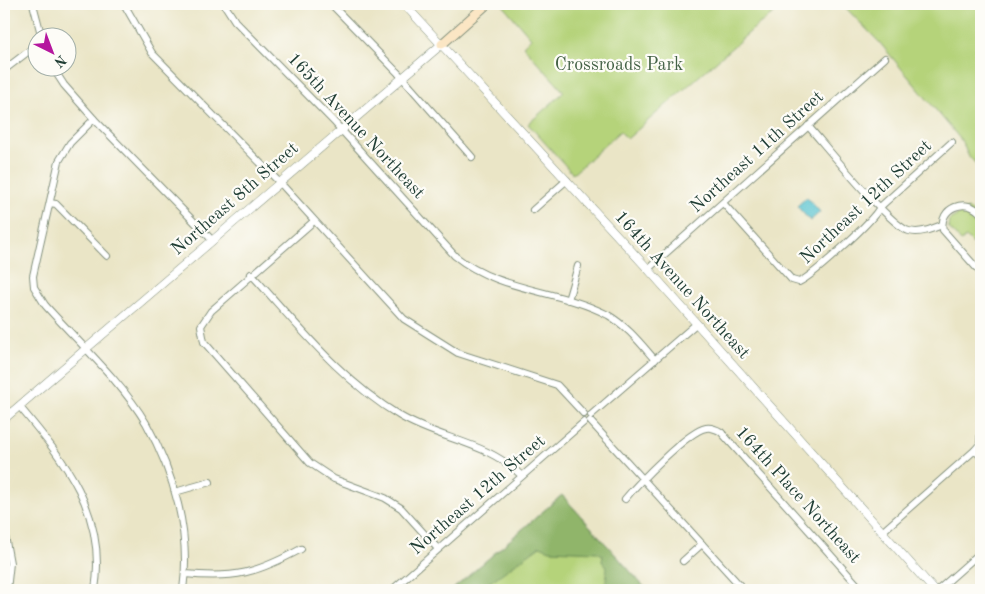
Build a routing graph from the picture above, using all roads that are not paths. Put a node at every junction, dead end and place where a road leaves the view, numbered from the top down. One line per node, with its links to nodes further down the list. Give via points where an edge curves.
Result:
1 (33, 4): 7 (street)
2 (124, 4): 20 (street, via 152,52)
3 (224, 4): 16 (street, 165th Avenue Northeast, via 235,21)
4 (330, 4): 13 (street)
5 (404, 4): 8 (street, 164th Avenue Northeast)
6 (487, 4): 8 (main road, Northeast 8th Street)
7 (39, 28)
8 (442, 44): 13 (street, Northeast 8th Street); 19 (street, 164th Avenue Northeast)
9 (28, 52): 11 (street)
10 (885, 58): 15 (street, Northeast 11th Street)
11 (4, 70)
12 (59, 78): 14 (street)
13 (403, 78): 16 (street, Northeast 8th Street); 18 (street)
14 (94, 119): 21 (street, via 64,150 54,176); 28 (street)
15 (808, 126): 22 (street, Northeast 11th Street); 23 (street)
16 (342, 130): 20 (street, Northeast 8th Street); 34 (street, 165th Avenue Northeast, via 443,243 469,267 496,280)
17 (952, 142): 23 (street, Northeast 12th Street)
18 (472, 157)
19 (567, 180): 24 (street); 31 (street, 164th Avenue Northeast)
20 (280, 183): 26 (street); 28 (street, Northeast 8th Street)
21 (50, 203): 29 (street, via 56,204); 36 (street, via 33,276 34,287 45,305)
22 (723, 203): 23 (street, Northeast 12th Street, via 792,280 799,282 877,214); 31 (street, Northeast 11th Street)
23 (880, 207): 27 (street, via 901,228 910,232)
24 (533, 210)
25 (981, 214): 27 (street, via 972,206 956,206 944,216)
26 (314, 221): 33 (street); 39 (street, via 390,306 418,330 458,353 557,386)
27 (942, 225): 32 (street)
28 (212, 240): 36 (street, Northeast 8th Street)
29 (107, 256)
30 (578, 266): 34 (street)
31 (648, 269): 35 (street, 164th Avenue Northeast)
32 (981, 272)
33 (252, 274): 44 (street, via 342,371 366,392 417,425 496,454); 53 (street, via 211,311 201,326 204,342 316,469 401,508)
34 (568, 300): 37 (street, via 620,323)
35 (696, 324): 37 (street, Northeast 12th Street); 50 (street, 164th Avenue Northeast)
36 (86, 350): 38 (street, Northeast 8th Street); 47 (street, via 145,422)
37 (655, 360): 39 (street, Northeast 12th Street)
38 (19, 406): 40 (street, Northeast 8th Street); 58 (street, via 67,465 84,500 96,555)
39 (587, 418): 44 (street, Northeast 12th Street); 45 (street)
40 (4, 419)
41 (981, 426): 42 (street, via 980,444)
42 (975, 450): 43 (street); 50 (street)
43 (981, 457)
44 (522, 476): 53 (street, Northeast 12th Street)
45 (641, 480): 48 (street); 51 (street); 62 (street, 164th Place Northeast, via 692,435 706,428 721,432)
46 (210, 482): 47 (street)
47 (175, 492): 56 (street, via 183,530)
48 (626, 499)
49 (4, 531): 57 (street, via 10,563)
50 (882, 532): 63 (street, 164th Avenue Northeast)
51 (702, 544): 55 (street); 61 (street)
52 (301, 549): 56 (street, via 244,573 224,577)
53 (438, 549): 60 (street, Northeast 12th Street)
54 (981, 552): 63 (street)
55 (683, 561)
56 (186, 574): 59 (street)
57 (7, 590)
58 (95, 590)
59 (184, 590)
60 (392, 590)
61 (744, 590)
62 (862, 590)
63 (936, 590)

